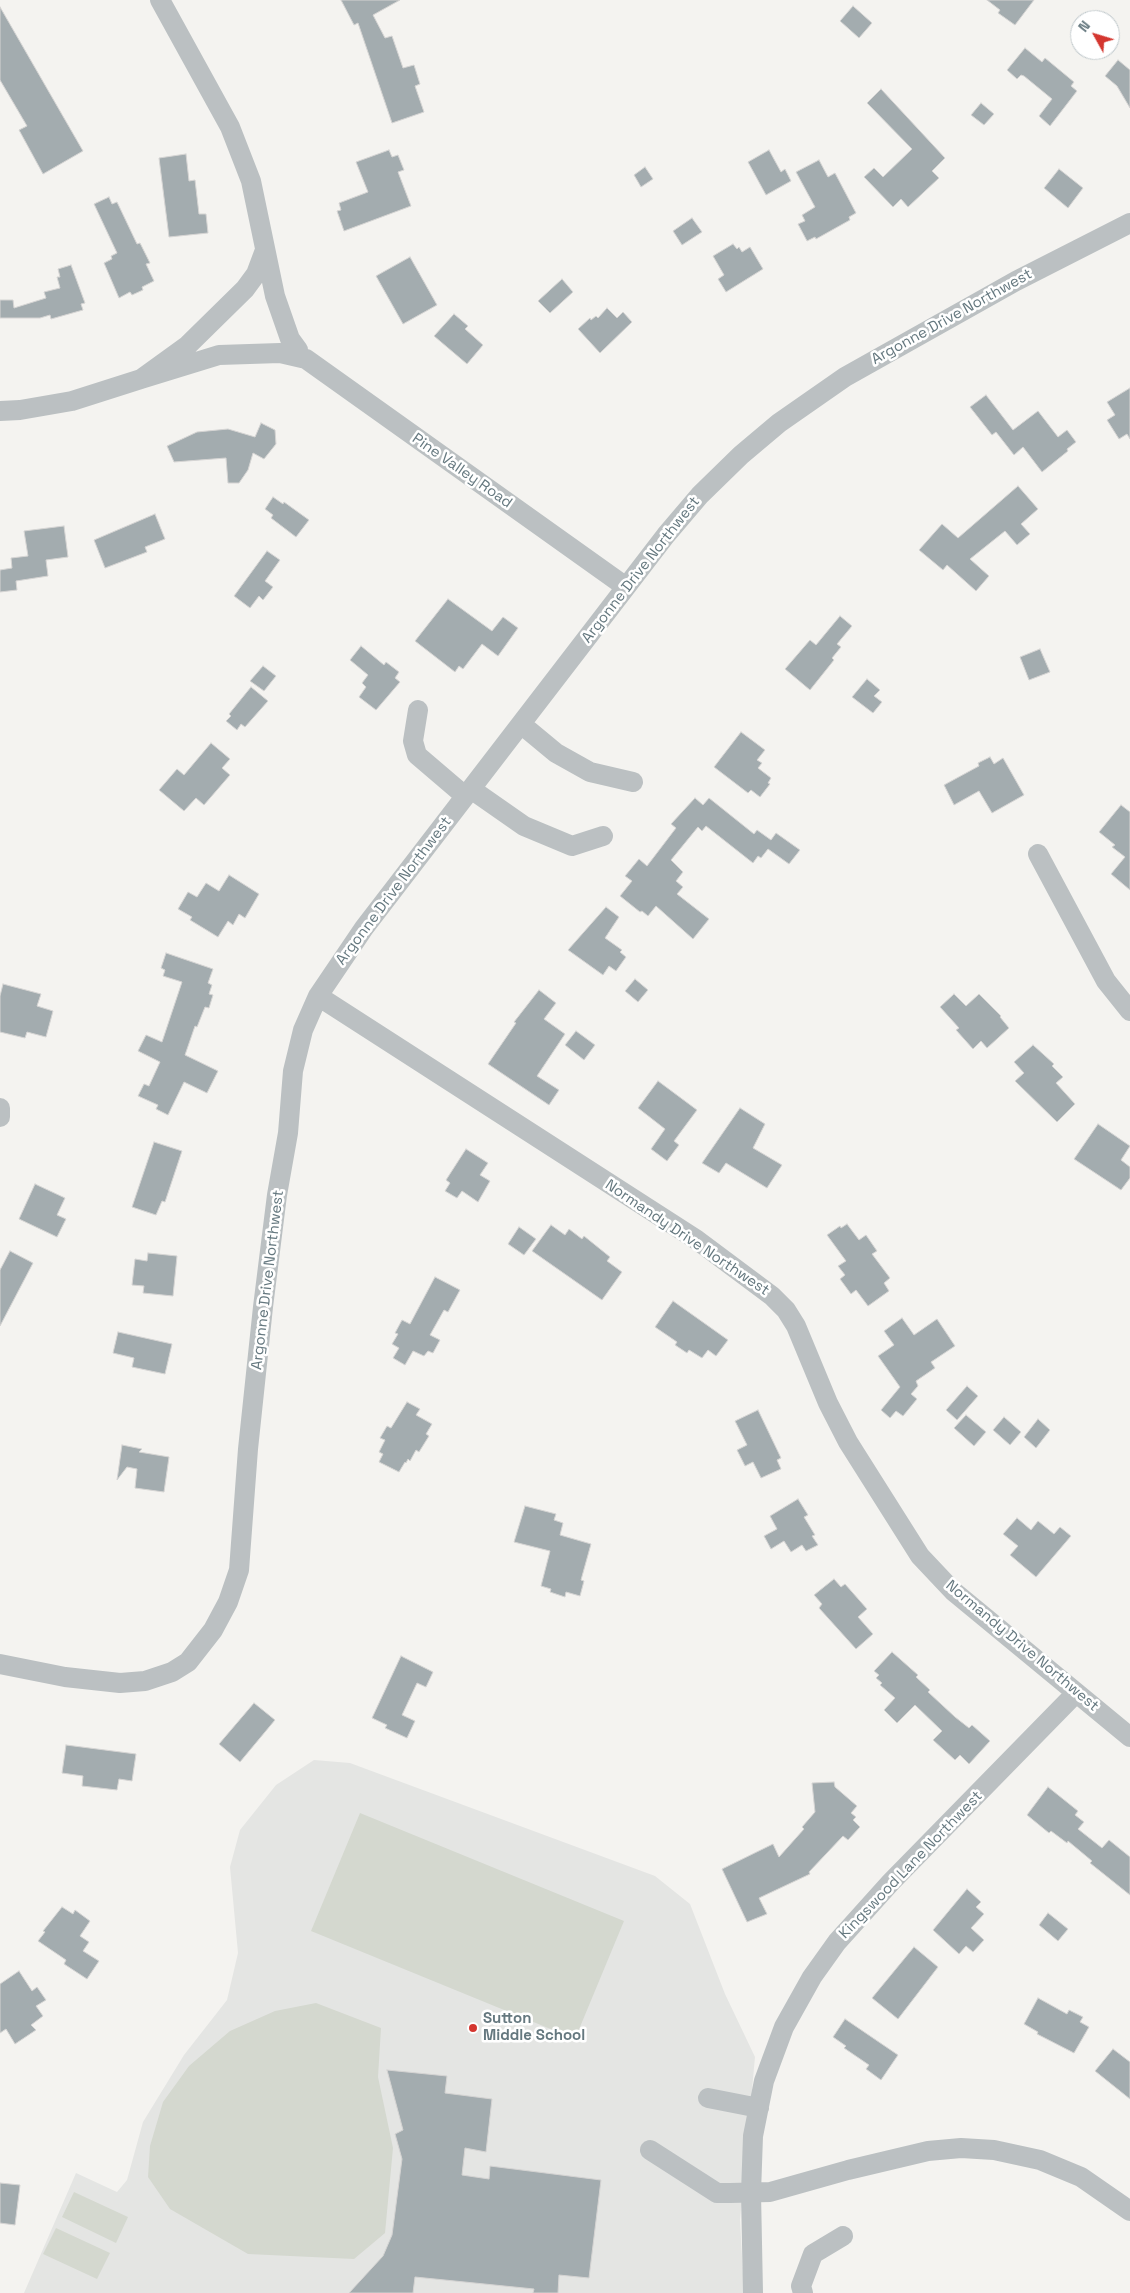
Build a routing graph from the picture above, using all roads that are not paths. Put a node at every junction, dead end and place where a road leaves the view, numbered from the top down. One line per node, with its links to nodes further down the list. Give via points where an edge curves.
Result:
1 (160, 0): 3 (street, via 230,127 251,181)
2 (1130, 223): 7 (street, Argonne Drive Northwest, via 1016,281 845,377 779,423 700,495)
3 (265, 250): 4 (street, via 275,296 290,339 298,350); 5 (street, via 256,274 245,289 188,344)
4 (297, 356): 5 (street, via 280,353 219,355); 7 (street, Pine Valley Road, via 306,359)
5 (141, 379): 6 (street, via 72,401)
6 (0, 410)
7 (626, 587): 9 (street, Argonne Drive Northwest)
8 (418, 710): 11 (street, via 413,741 417,755)
9 (521, 724): 10 (street, via 556,754 590,772); 11 (street, Argonne Drive Northwest)
10 (633, 782)
11 (468, 792): 12 (street, via 524,826 572,846); 14 (street, Argonne Drive Northwest, via 364,928)
12 (603, 836)
13 (1038, 854): 15 (street, via 1106,981)
14 (318, 996): 18 (street, Argonne Drive Northwest, via 303,1030 293,1071 288,1133 263,1307 239,1570 228,1602 213,1630 188,1662 172,1672 145,1681 120,1683 65,1677); 19 (street, Normandy Drive Northwest, via 697,1240 772,1296 796,1326 848,1442 920,1556 953,1591)
15 (1130, 1011)
16 (0, 1108): 17 (street)
17 (0, 1118)
18 (0, 1664)
19 (1076, 1693): 20 (street, Normandy Drive Northwest); 22 (street, Kingswood Lane Northwest, via 890,1882 837,1942 812,1977 784,2027 764,2081)
20 (1130, 1737)
21 (708, 2098): 22 (street)
22 (759, 2108): 24 (street, Kingswood Lane Northwest, via 753,2136)
23 (650, 2150): 24 (street, via 717,2193)
24 (751, 2193): 25 (street, via 770,2192 928,2151 961,2148 994,2150 1040,2160 1081,2177); 27 (street, Kingswood Lane Northwest)
25 (1130, 2211)
26 (844, 2236): 28 (street, via 813,2254 801,2286)
27 (753, 2293)
28 (803, 2293)

